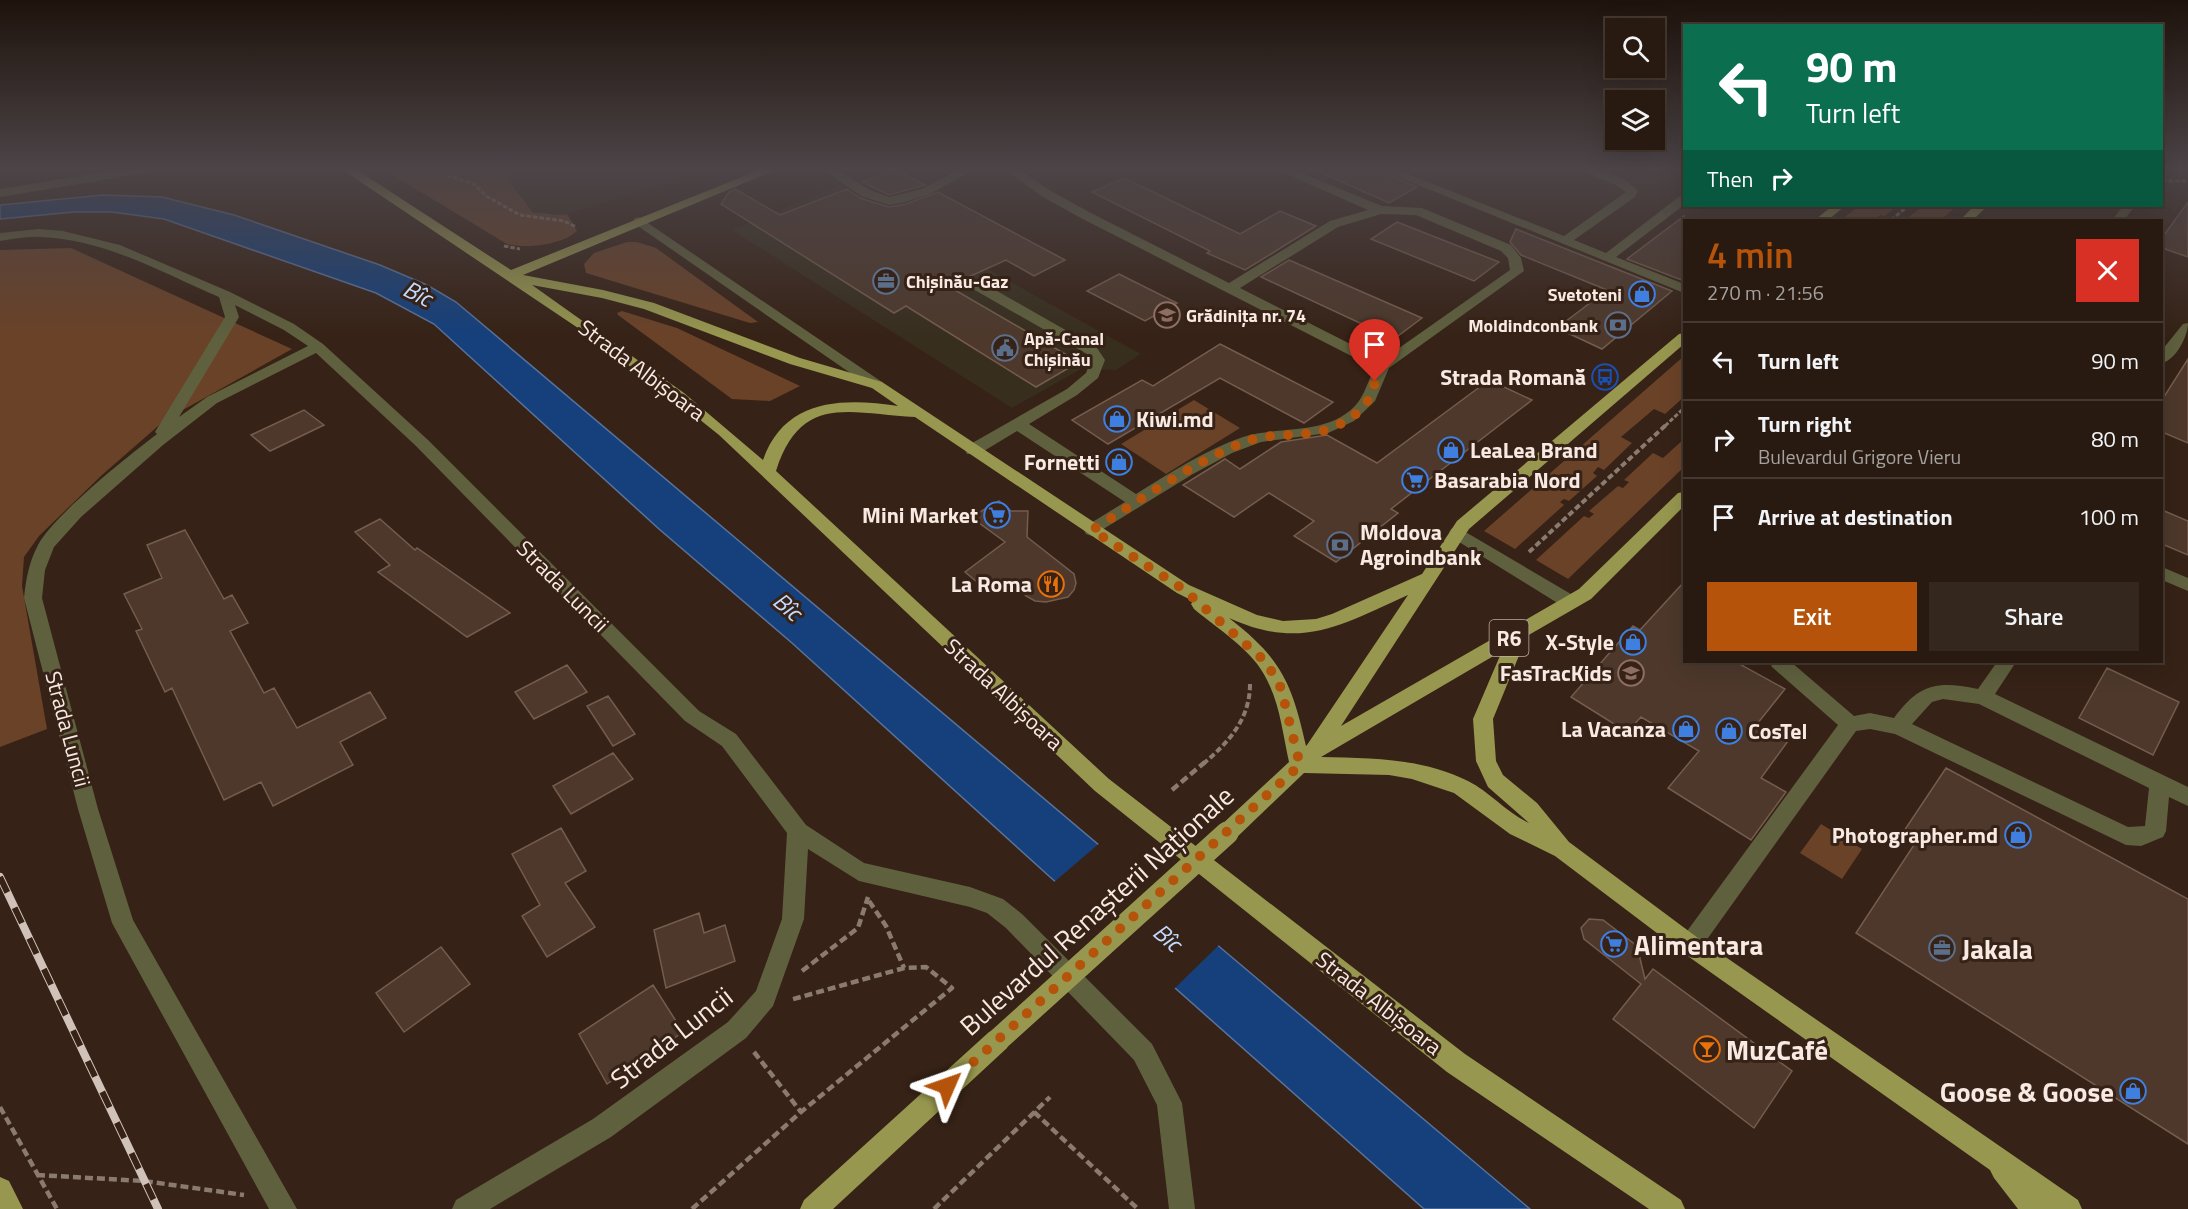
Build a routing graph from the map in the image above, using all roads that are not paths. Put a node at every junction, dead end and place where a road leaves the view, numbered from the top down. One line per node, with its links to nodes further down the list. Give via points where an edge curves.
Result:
1 (431, 224): 13 (main road, Strada Albișoara)
2 (631, 224): 13 (main road)
3 (644, 224): 23 (street)
4 (1105, 224): 15 (street)
5 (1333, 224): 15 (street)
6 (1468, 224): 22 (street, via 1506,248 1516,259 1517,271)
7 (1507, 224): 11 (street)
8 (1588, 224): 11 (street)
9 (1651, 224): 12 (street)
10 (0, 237): 17 (street, Strada Luncii, via 39,233 87,240)
11 (1565, 241): 12 (street)
12 (1607, 258): 16 (street)
13 (508, 276): 23 (main road, via 649,306 795,361); 28 (main road, Strada Albișoara, via 598,334 682,398)
14 (978, 286): 25 (street, via 1092,351 1098,360 1086,382)
15 (1229, 289): 22 (street)
16 (1683, 289)
17 (225, 295): 20 (street, Strada Luncii, via 289,327); 26 (street, via 232,316)
18 (2188, 327): 21 (street)
19 (1683, 338): 32 (main road, R6)
20 (318, 347): 26 (street, Strada Luncii, via 212,400); 47 (street, Strada Luncii, via 422,443 692,716 729,740)
21 (2163, 357)
22 (1383, 366): 30 (street, via 1373,395 1364,407 1334,427 1247,441 1214,455)
23 (877, 385): 24 (main road)
24 (919, 414): 27 (main road); 28 (main road, via 855,406 806,415 781,438)
25 (1018, 424): 27 (street); 30 (street)
26 (157, 442): 52 (street, Strada Luncii, via 57,532 36,570 33,598 88,809 123,923)
27 (973, 450): 31 (main road)
28 (767, 473): 57 (main road, Strada Albișoara, via 1111,792 1456,1063)
29 (1683, 498): 37 (main road, R6, via 1585,594)
30 (1137, 502): 31 (street)
31 (1092, 530): 36 (main road)
32 (1457, 533): 34 (main road, R6); 37 (street)
33 (2163, 573): 35 (street)
34 (1428, 578): 36 (main road, via 1338,619 1294,628 1253,621); 44 (main road, R6)
35 (2188, 585)
36 (1183, 589): 44 (main road, via 1259,654 1272,670)
37 (1570, 602): 38 (main road, R6)
38 (1520, 631): 44 (main road, R6); 48 (main road, via 1483,719 1486,761 1495,781 1530,809)
39 (1780, 663): 42 (street)
40 (2006, 663): 41 (street)
41 (1983, 697): 43 (street, via 1947,690 1927,695 1915,703); 45 (street)
42 (1850, 724): 43 (street, via 1870,721); 49 (street)
43 (1899, 727): 45 (street, via 2126,836 2142,837 2155,831)
44 (1306, 758): 48 (main road, via 1389,767 1433,777 1461,787 1518,828); 55 (main road, Bulevardul Renașterii Naționale / R6, bridge)
45 (2160, 784): 46 (street)
46 (2188, 797)
47 (798, 831): 54 (street, Strada Luncii, via 793,919 772,1001 602,1128); 56 (street, Strada Luncii, via 859,871 970,897 995,906 1014,921 1143,1052 1168,1103)
48 (1563, 849): 49 (main road)
49 (1690, 945): 50 (main road)
50 (1988, 1151): 58 (main road); 59 (main road)
51 (0, 1190): 53 (main road)
52 (280, 1204)
53 (10, 1209)
54 (465, 1209)
55 (813, 1209)
56 (1182, 1209)
57 (1672, 1209)
58 (2035, 1209)
59 (2069, 1209)

